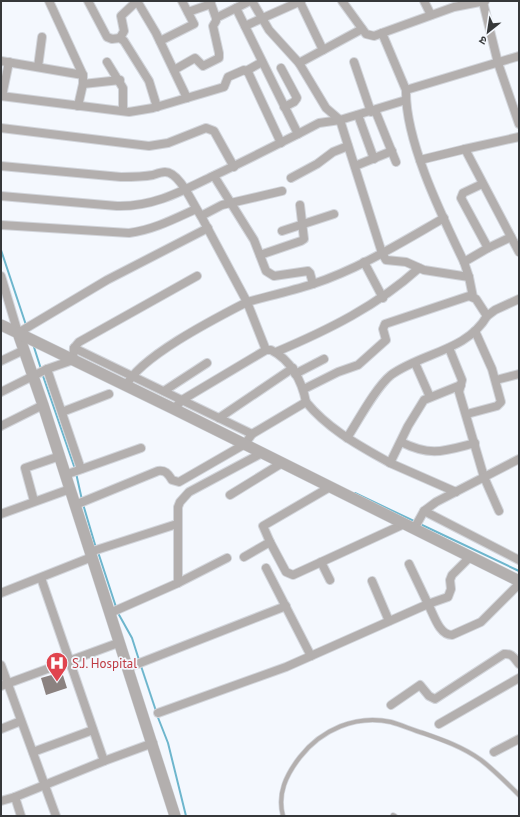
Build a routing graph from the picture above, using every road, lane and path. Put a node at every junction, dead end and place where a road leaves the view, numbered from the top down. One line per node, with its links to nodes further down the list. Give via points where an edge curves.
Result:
1 (49, 1): 34 (street)
2 (88, 1): 20 (street, via 107,37)
3 (137, 1): 20 (street, via 121,16 124,31); 21 (street)
4 (182, 1): 12 (street)
5 (251, 1): 11 (street); 15 (street)
6 (300, 1): 15 (street); 22 (street)
7 (342, 1): 17 (street)
8 (424, 1): 13 (street)
9 (210, 2): 12 (street); 14 (street)
10 (484, 2): 13 (street, via 454,7); 29 (street)
11 (236, 8): 14 (street); 16 (street)
12 (188, 12): 21 (street, via 194,22 192,26)
13 (431, 15): 18 (street)
14 (216, 18): 32 (street, via 213,26 219,58 203,66 195,58)
15 (262, 18): 16 (street); 28 (street, via 269,30)
16 (245, 26): 26 (street)
17 (362, 29): 18 (street, via 370,36); 22 (street)
18 (382, 33): 37 (street)
19 (42, 37): 30 (street)
20 (120, 38): 42 (street, via 149,81)
21 (160, 41): 32 (street)
22 (323, 50): 28 (street)
23 (519, 56): 29 (street)
24 (5, 61): 30 (street); 38 (street)
25 (107, 62): 35 (street)
26 (262, 62): 33 (street); 43 (street)
27 (354, 62): 45 (street)
28 (299, 63): 47 (street, via 326,108)
29 (498, 63): 37 (street); 48 (street)
30 (38, 67): 34 (street)
31 (281, 68): 43 (street, via 297,98)
32 (174, 70): 39 (street)
33 (246, 71): 39 (street, via 228,76 224,87); 52 (street)
34 (82, 75): 36 (street)
35 (120, 80): 36 (street); 44 (street, via 123,88)
36 (83, 84): 41 (street)
37 (406, 90): 40 (street)
38 (2, 96): 41 (street)
39 (187, 98): 42 (street)
40 (406, 100): 45 (street); 57 (street)
41 (78, 106): 44 (street)
42 (157, 107): 44 (street)
43 (284, 107): 50 (street)
44 (123, 111)
45 (373, 111): 46 (street); 55 (street)
46 (358, 115): 47 (street); 56 (street)
47 (340, 120): 50 (street, via 319,123); 53 (street)
48 (519, 124)
49 (1, 128): 61 (street, via 149,146 211,128)
50 (298, 134): 52 (street)
51 (519, 137): 54 (street)
52 (281, 143): 61 (street)
53 (348, 146): 60 (street); 63 (street, via 333,152)
54 (465, 149): 57 (street); 64 (street)
55 (392, 151): 56 (street); 58 (street)
56 (374, 159): 60 (street)
57 (420, 160): 73 (street)
58 (396, 162)
59 (1, 166): 65 (street, via 121,177 164,172 176,177)
60 (355, 166): 81 (street)
61 (234, 167): 62 (street)
62 (214, 176): 65 (street); 68 (street)
63 (291, 178)
64 (482, 184): 78 (street); 79 (street, via 463,193 461,198)
65 (186, 191): 67 (street, via 134,207); 70 (street)
66 (282, 191): 68 (street)
67 (1, 196)
68 (232, 203): 72 (street, via 222,205); 82 (street)
69 (300, 205): 74 (street)
70 (196, 210): 72 (street); 75 (street, via 157,227 129,233)
71 (334, 214): 74 (street)
72 (201, 216): 76 (street)
73 (444, 218): 81 (street); 84 (street)
74 (302, 224): 77 (street); 82 (street, via 304,235 301,241)
75 (1, 225)
76 (208, 228): 93 (street); 96 (street, via 107,280)
77 (282, 231)
78 (511, 237): 79 (street); 80 (street)
79 (488, 248): 84 (street)
80 (519, 252)
81 (382, 254): 83 (street); 85 (street, via 386,260 406,262)
82 (260, 255): 89 (street, via 270,275 305,270 310,273)
83 (364, 262): 89 (street); 91 (street)
84 (464, 262): 88 (street)
85 (419, 268): 88 (street); 91 (street)
86 (1, 276): 96 (street)
87 (197, 276): 102 (street, via 79,342)
88 (469, 277): 90 (street)
89 (313, 284): 93 (street)
90 (473, 296): 94 (street); 113 (street, via 386,324 383,329 386,340 365,360)
91 (383, 298): 101 (street, via 341,323)
92 (519, 299): 94 (street)
93 (247, 302): 100 (street); 111 (street, via 179,340)
94 (487, 316): 97 (street)
95 (1, 325): 96 (street)
96 (25, 329): 99 (street); 102 (street)
97 (475, 332): 98 (street); 110 (street)
98 (449, 348): 106 (street); 112 (street, via 462,380)
99 (24, 350): 104 (street); 108 (street)
100 (266, 350): 101 (street); 118 (street)
101 (276, 352): 107 (street)
102 (73, 354): 108 (street); 111 (street)
103 (324, 359): 107 (street)
104 (1, 361)
105 (207, 363): 114 (street)
106 (415, 363): 117 (street); 126 (street, via 390,376)
107 (294, 371): 113 (street); 124 (street)
108 (41, 372): 115 (street); 120 (street); 122 (street)
109 (519, 374): 110 (street)
110 (496, 380): 123 (street, via 502,399 500,405)
111 (129, 381): 114 (street); 121 (street)
112 (461, 385): 117 (street); 123 (street, via 460,392)
113 (304, 389): 119 (street)
114 (164, 391): 118 (street)
115 (1, 392)
116 (109, 394): 122 (street)
117 (430, 397): 128 (street, via 420,405)
118 (182, 400): 121 (street); 124 (street)
119 (306, 402): 126 (street, via 316,414); 127 (street)
120 (43, 405): 125 (street); 132 (street)
121 (174, 409): 127 (street)
122 (62, 412): 136 (street)
123 (467, 414): 129 (street)
124 (219, 418): 127 (street)
125 (1, 426)
126 (346, 438): 135 (street)
127 (249, 439): 131 (street); 143 (street, via 179,482 172,480 163,470 158,471)
128 (401, 442): 129 (street, via 426,452 448,450); 135 (street)
129 (475, 443): 137 (street)
130 (141, 448): 136 (street)
131 (262, 453): 134 (street); 147 (street, via 184,497 178,507)
132 (60, 456): 136 (street); 142 (street, via 25,468)
133 (519, 459): 137 (street)
134 (282, 463): 138 (street); 141 (street)
135 (390, 463): 140 (street)
136 (73, 472): 139 (street)
137 (484, 477): 140 (street); 144 (street)
138 (330, 487): 146 (street); 148 (street, via 263,526)
139 (70, 489): 142 (street); 143 (street)
140 (456, 492): 146 (street, via 436,502)
141 (230, 495)
142 (34, 501): 145 (street)
143 (80, 503): 149 (street)
144 (499, 511)
145 (1, 514)
146 (416, 521): 151 (street); 153 (street); 154 (street)
147 (177, 524): 149 (street); 161 (street)
148 (270, 542): 150 (street); 154 (street, via 290,575)
149 (94, 552): 157 (street); 165 (street)
150 (244, 557)
151 (470, 557): 159 (street); 163 (street, via 452,575 452,589 448,597)
152 (227, 558): 161 (street)
153 (519, 560)
154 (321, 562): 158 (street)
155 (409, 564): 163 (street)
156 (266, 568): 164 (street)
157 (41, 578): 162 (street); 169 (street)
158 (330, 580)
159 (517, 580): 163 (street, via 481,622 452,635 446,635 442,631)
160 (372, 581): 166 (street)
161 (178, 583): 165 (street)
162 (1, 593)
163 (428, 604): 166 (street)
164 (286, 606): 168 (street); 172 (street)
165 (115, 611): 167 (street)
166 (389, 621): 168 (street)
167 (118, 643): 169 (street); 172 (street)
168 (311, 656): 176 (street)
169 (69, 661): 174 (street); 180 (street)
170 (519, 664): 175 (street, via 513,656 504,654 435,699 428,696 420,684)
171 (1, 666): 174 (street)
172 (129, 667): 182 (street)
173 (519, 678): 178 (street)
174 (4, 685): 177 (street)
175 (391, 705)
176 (158, 713)
177 (22, 721): 179 (street); 183 (street)
178 (439, 724)
179 (1, 729)
180 (93, 730): 183 (street); 185 (street)
181 (519, 739): 184 (street)
182 (153, 742): 185 (street); 192 (street)
183 (33, 752): 186 (street)
184 (494, 752)
185 (104, 761): 186 (street)
186 (45, 784): 188 (street); 191 (street)
187 (519, 795): 193 (lane, via 481,760 463,749 390,722 357,721 323,734 299,759 281,789)
188 (15, 797): 189 (street); 190 (street)
189 (1, 801)
190 (21, 816)
191 (56, 816)
192 (175, 816)
193 (283, 816)

